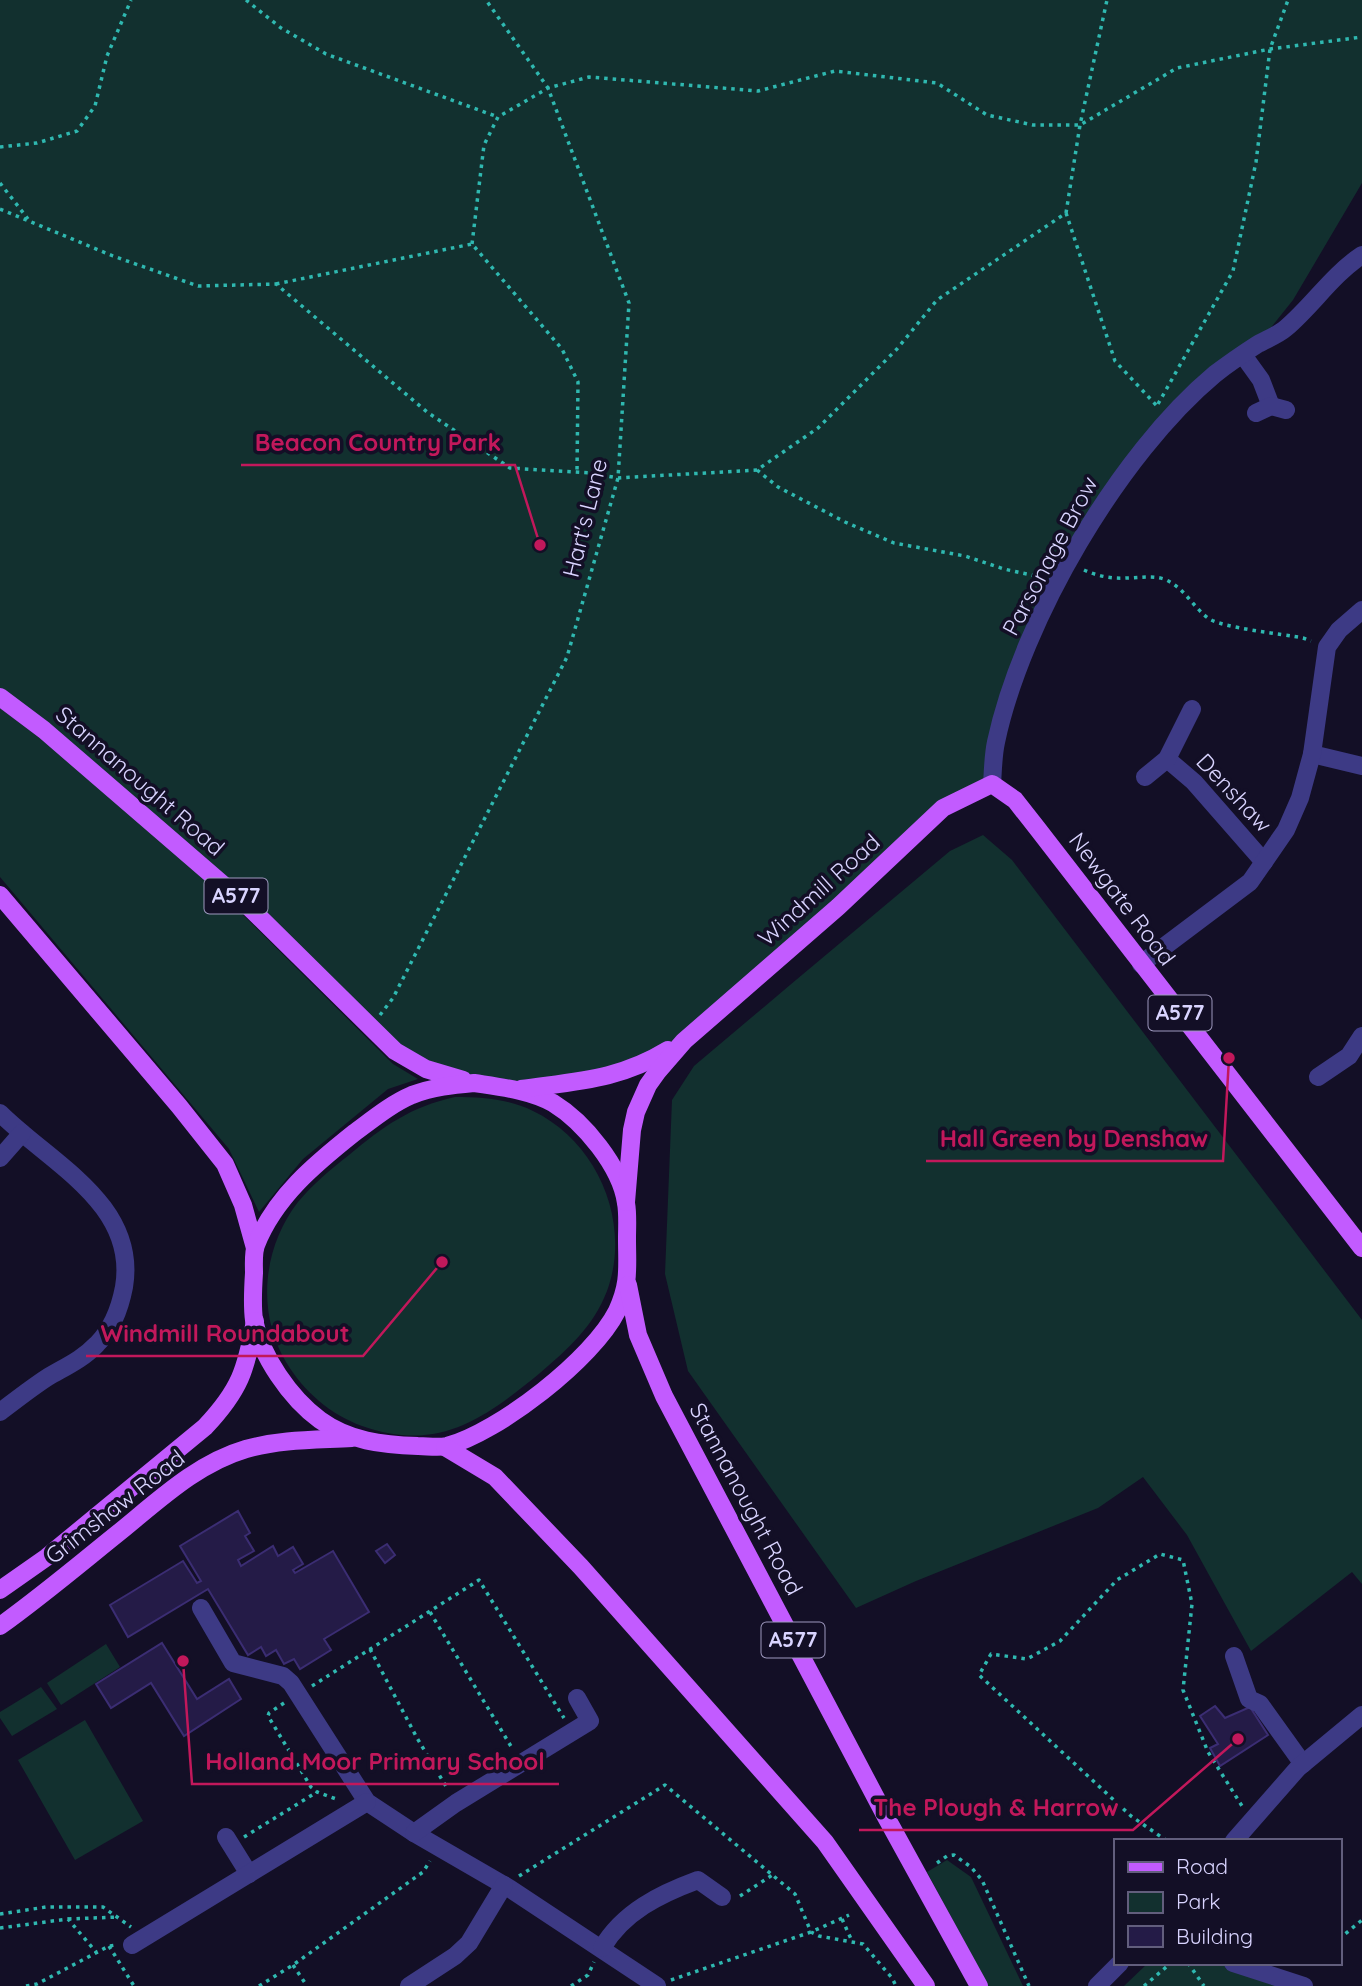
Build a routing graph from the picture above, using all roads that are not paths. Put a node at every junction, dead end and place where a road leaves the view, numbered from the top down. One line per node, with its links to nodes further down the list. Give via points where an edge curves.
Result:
1 (1362, 255): 2 (street, Parsonage Brow, via 1283,330)
2 (1243, 355): 3 (street, via 1261,380); 11 (street, Parsonage Brow, via 1164,411 1070,562 1020,663 996,743)
3 (1271, 410)
4 (1362, 610): 7 (street, Denshaw, via 1327,648)
5 (0, 697): 18 (main road, Stannanought Road / A577, via 249,907 395,1051 426,1069)
6 (1192, 709): 8 (street, Denshaw)
7 (1312, 754): 9 (street); 12 (street, Denshaw, via 1286,830)
8 (1167, 760): 10 (street, Denshaw); 12 (street, Denshaw, via 1194,782)
9 (1362, 766)
10 (1145, 777)
11 (992, 785): 14 (main road, Newgate Road / A577, via 1015,800); 16 (main road, Windmill Road / A577, via 943,808)
12 (1264, 862): 14 (street, Denshaw, via 1250,882)
13 (0, 895): 24 (main road, A577, via 225,1164)
14 (1141, 964): 25 (main road, Newgate Road / A577)
15 (1362, 1036): 17 (street, via 1349,1056)
16 (684, 1041): 19 (main road, Windmill Road / A577, via 629,1071); 23 (main road, Windmill Road / A577, via 641,1098 632,1130)
17 (1323, 1067)
18 (474, 1083): 19 (main road, A577); 24 (main road, A577, via 435,1087 384,1110 305,1174 281,1201)
19 (518, 1090): 23 (main road, A577, via 551,1102 572,1117 612,1166)
20 (0, 1114): 21 (street)
21 (22, 1133): 22 (street); 28 (street, via 105,1208 118,1230 125,1280 118,1311 97,1343)
22 (0, 1158)
23 (626, 1202): 26 (main road, A577)
24 (255, 1248): 27 (main road, A577)
25 (1362, 1248)
26 (628, 1285): 30 (main road, A577, via 593,1345 562,1373 485,1431); 52 (main road, Stannanought Road / A577, via 638,1335 664,1396)
27 (254, 1321): 29 (main road, A577, via 269,1359 299,1403); 31 (main road, Grimshaw Road, via 248,1361 238,1384 205,1427)
28 (0, 1412)
29 (352, 1438): 30 (main road, A577, via 394,1446); 33 (main road, Grimshaw Road, via 275,1442 213,1463 171,1490)
30 (445, 1447): 51 (main road, A577, via 495,1477 590,1577 825,1842)
31 (0, 1590)
32 (201, 1608): 38 (street, via 233,1663 283,1676 295,1689)
33 (0, 1628)
34 (1234, 1656): 37 (street, via 1249,1699 1260,1704)
35 (577, 1698): 39 (street, via 590,1721)
36 (1362, 1715): 37 (street)
37 (1303, 1764): 40 (street)
38 (367, 1802): 39 (street); 42 (street)
39 (414, 1833): 43 (street)
40 (1236, 1839)
41 (228, 1841): 42 (street)
42 (249, 1874): 45 (street)
43 (504, 1885): 46 (street); 49 (street, via 469,1943)
44 (722, 1897): 46 (street, via 698,1880 670,1890 617,1925)
45 (136, 1942)
46 (602, 1948): 50 (street)
47 (1118, 1965): 53 (street)
48 (1239, 1965): 54 (street)
49 (409, 1986)
50 (657, 1986)
51 (926, 1986)
52 (979, 1986)
53 (1097, 1986)
54 (1304, 1986)

